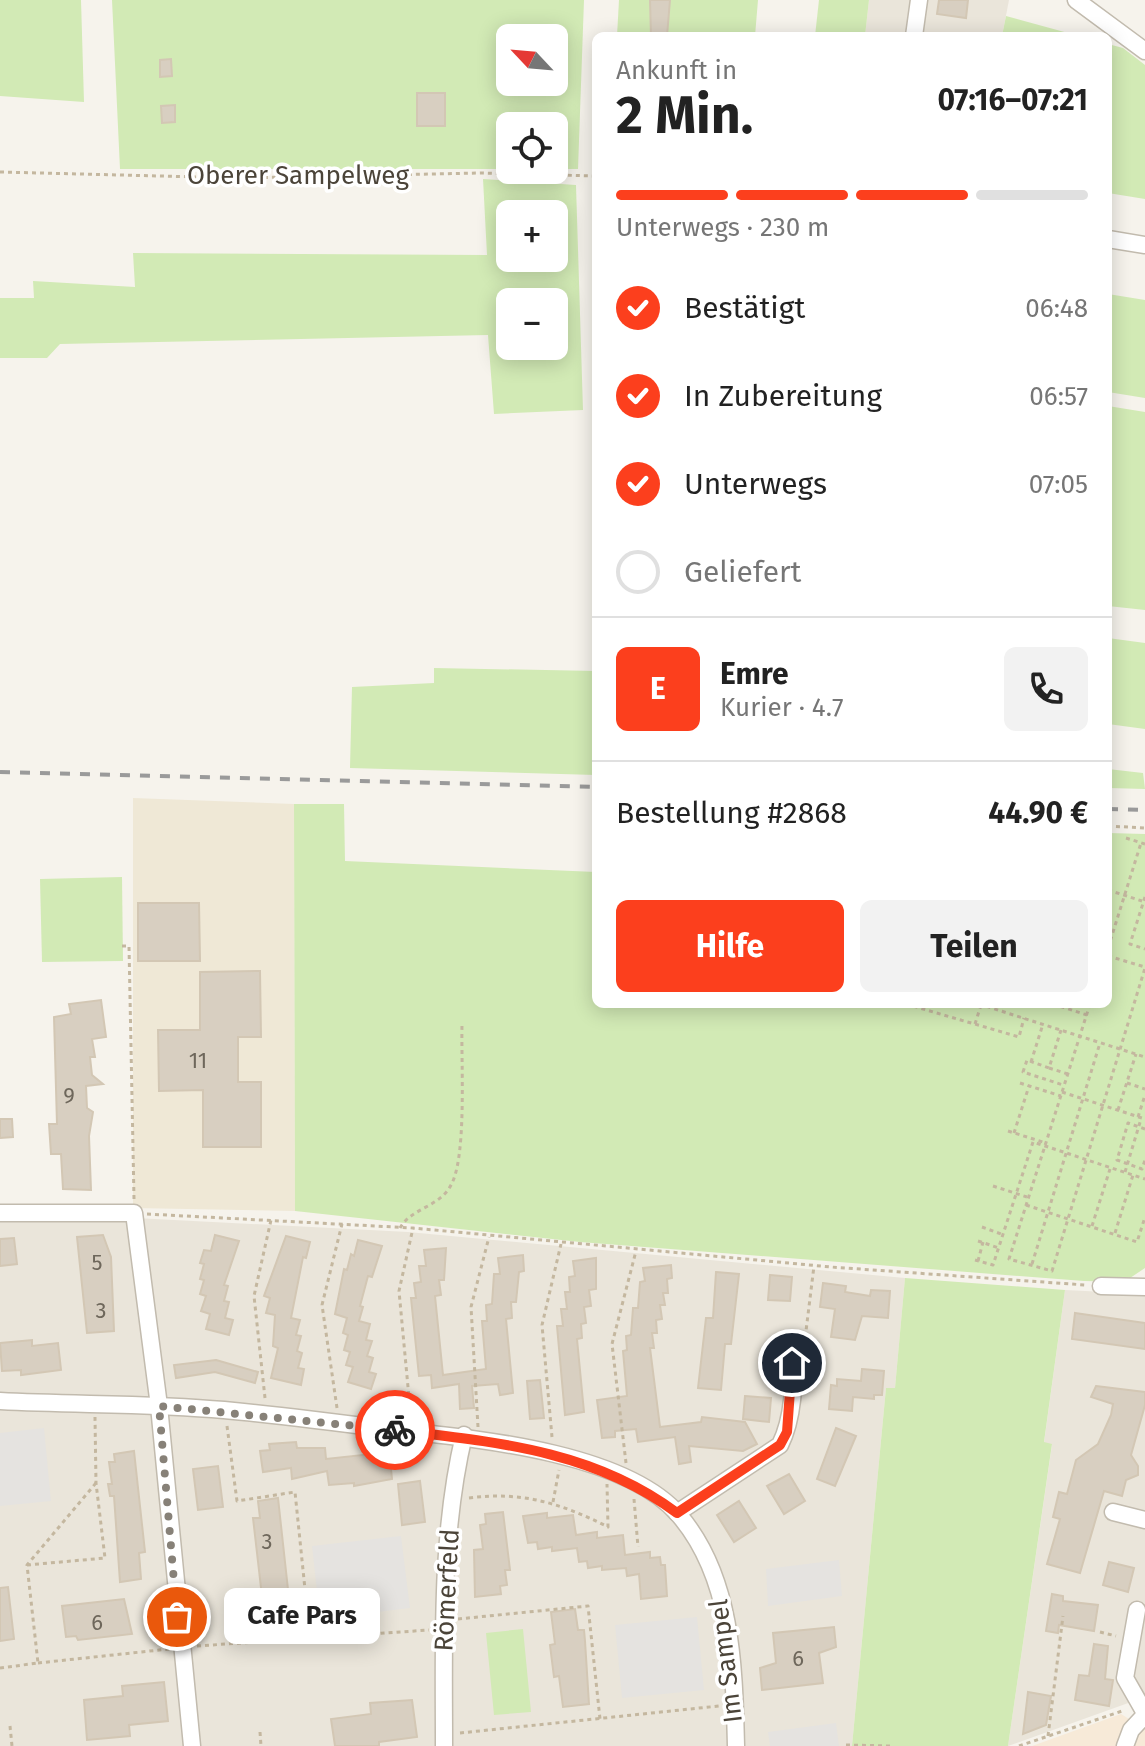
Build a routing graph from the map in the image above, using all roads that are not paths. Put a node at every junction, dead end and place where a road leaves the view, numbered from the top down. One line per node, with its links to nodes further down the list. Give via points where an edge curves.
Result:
1 (919, 0): 3 (street)
2 (1076, 0): 4 (street)
3 (915, 32)
4 (1145, 51)
5 (1112, 240): 6 (street)
6 (1145, 245)
7 (0, 1213): 12 (street, via 134,1213)
8 (1101, 1286): 9 (street)
9 (1145, 1287)
10 (787, 1354): 15 (street, via 792,1373 787,1432 780,1445)
11 (0, 1401): 12 (street, Im Sampel)
12 (159, 1406): 13 (street, Im Sampel); 20 (street)
13 (471, 1436): 15 (street, Im Sampel, via 620,1478); 19 (street, Römerfeld, via 452,1501)
14 (1113, 1512): 16 (street)
15 (677, 1513): 21 (street, Im Sampel, via 709,1564 722,1598)
16 (1145, 1520)
17 (1137, 1610): 18 (street, via 1125,1678)
18 (1141, 1713): 22 (street)
19 (444, 1740)
20 (192, 1746)
21 (736, 1746)
22 (1125, 1746)

